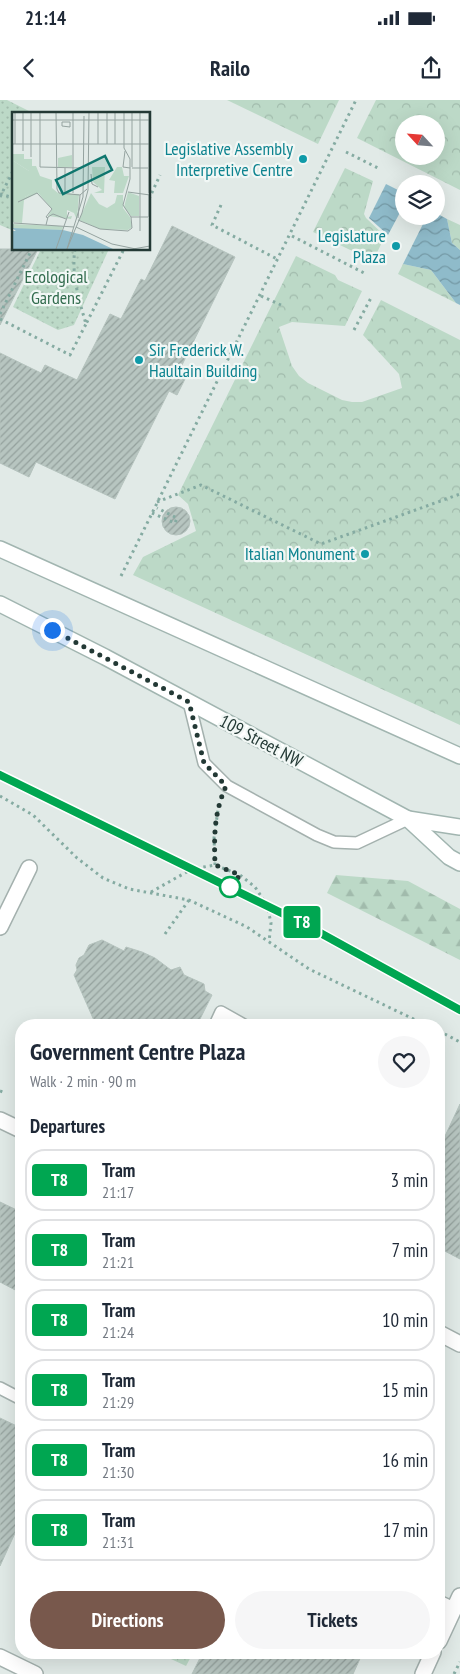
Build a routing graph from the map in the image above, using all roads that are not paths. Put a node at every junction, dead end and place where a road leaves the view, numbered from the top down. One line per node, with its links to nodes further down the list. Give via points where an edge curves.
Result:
1 (0, 549): 4 (main road)
2 (0, 604): 3 (main road, 109 Street NW)
3 (189, 702): 5 (main road, 109 Street NW); 5 (lane, via 204,763 226,786 317,835 334,842 357,843)
4 (460, 756)
5 (408, 819): 6 (main road); 7 (main road, 109 Street NW, via 448,857)
6 (460, 827)
7 (460, 863)
8 (29, 868): 9 (main road)
9 (0, 928)
10 (217, 1019): 11 (lane, via 221,1012)
11 (233, 1019)
12 (0, 1120): 13 (main road)
13 (15, 1127)
14 (445, 1337): 15 (main road)
15 (460, 1344)
16 (0, 1388): 17 (lane)
17 (15, 1395)
18 (457, 1602): 19 (main road)
19 (445, 1628)
20 (0, 1657): 22 (main road)
21 (430, 1659): 23 (main road)
22 (35, 1674)
23 (423, 1674)

